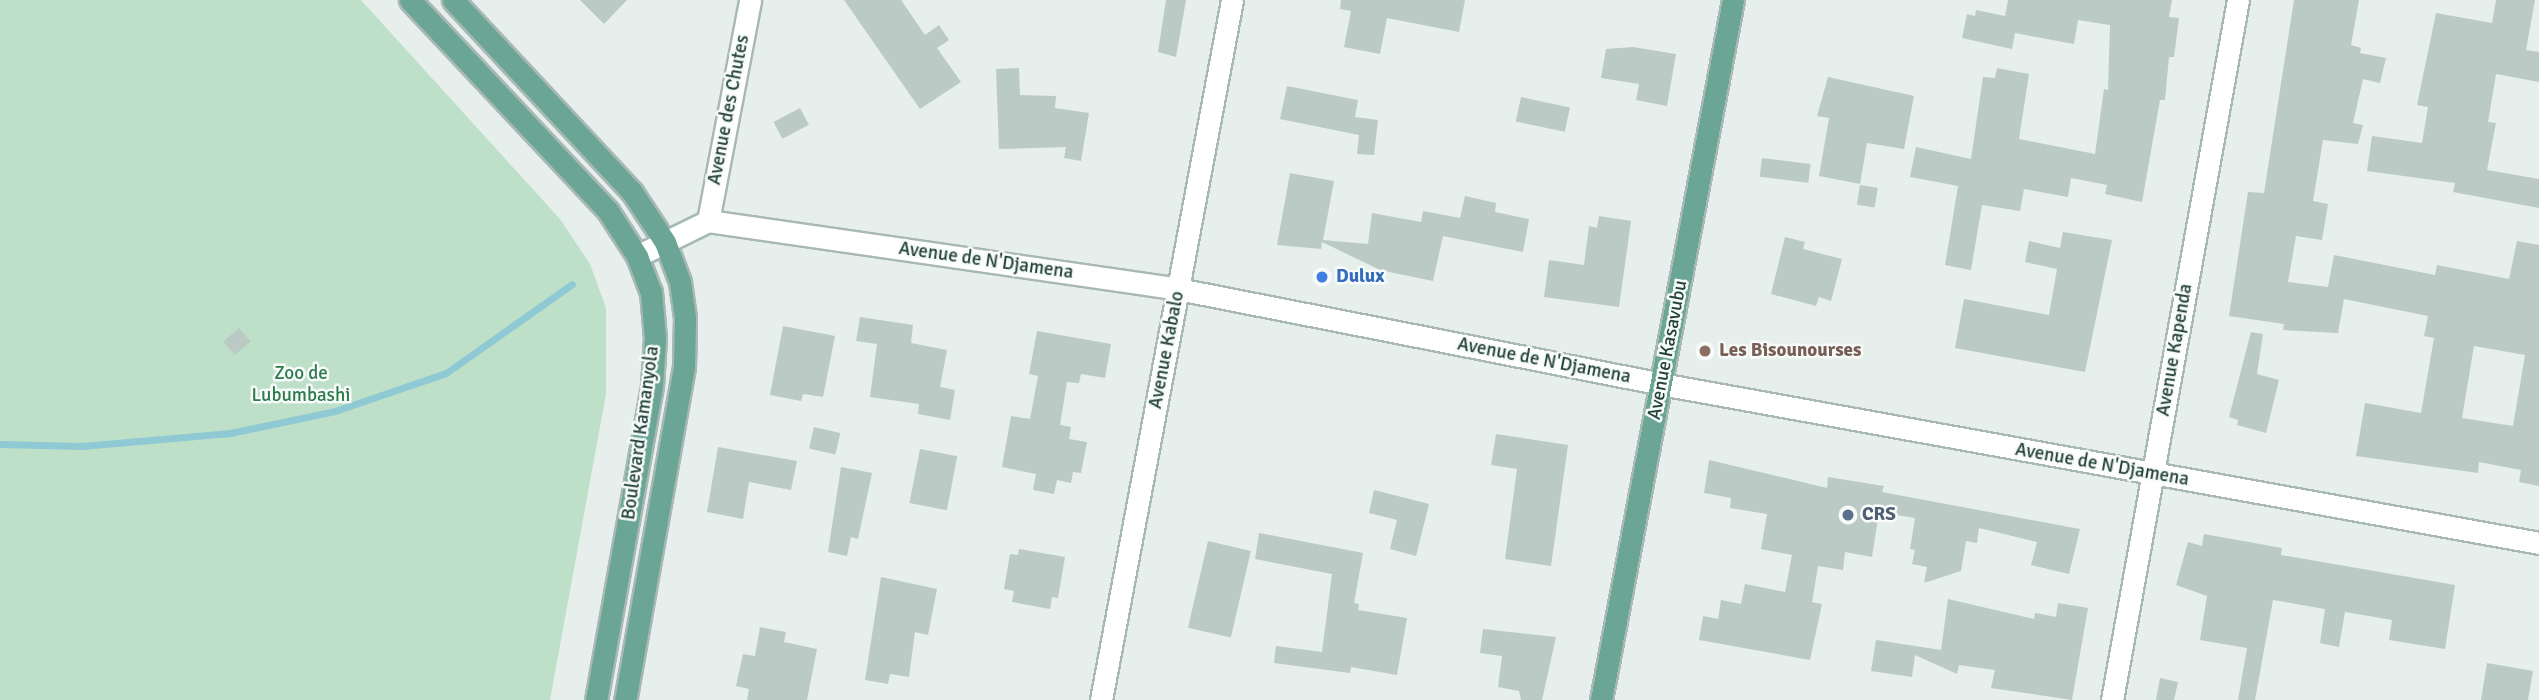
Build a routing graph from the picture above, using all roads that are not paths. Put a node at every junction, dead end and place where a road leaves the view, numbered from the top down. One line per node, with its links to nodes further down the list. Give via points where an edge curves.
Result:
1 (411, 0): 9 (main road, Boulevard Kamanyola, via 608,212)
2 (453, 0): 8 (main road, Boulevard Kamanyola, via 615,172)
3 (750, 0): 7 (street, Avenue des Chutes)
4 (1232, 0): 10 (street, Avenue Kabalo)
5 (1733, 0): 11 (main road, Avenue Kasavubu)
6 (2238, 0): 12 (street, Avenue Kapenda)
7 (708, 221): 8 (street); 10 (street, Avenue de N'Djamena)
8 (665, 242): 9 (street); 15 (main road, Boulevard Kamanyola, via 683,298 686,342)
9 (637, 256): 14 (main road, Boulevard Kamanyola, via 654,313 652,386)
10 (1178, 289): 11 (street, Avenue de N'Djamena); 16 (street, Avenue Kabalo)
11 (1661, 384): 12 (street, Avenue de N'Djamena); 17 (main road, Avenue Kasavubu)
12 (2153, 475): 13 (street, Avenue de N'Djamena); 18 (street, Avenue Kapenda)
13 (2539, 543)
14 (596, 700)
15 (625, 700)
16 (1101, 700)
17 (1601, 700)
18 (2112, 700)

